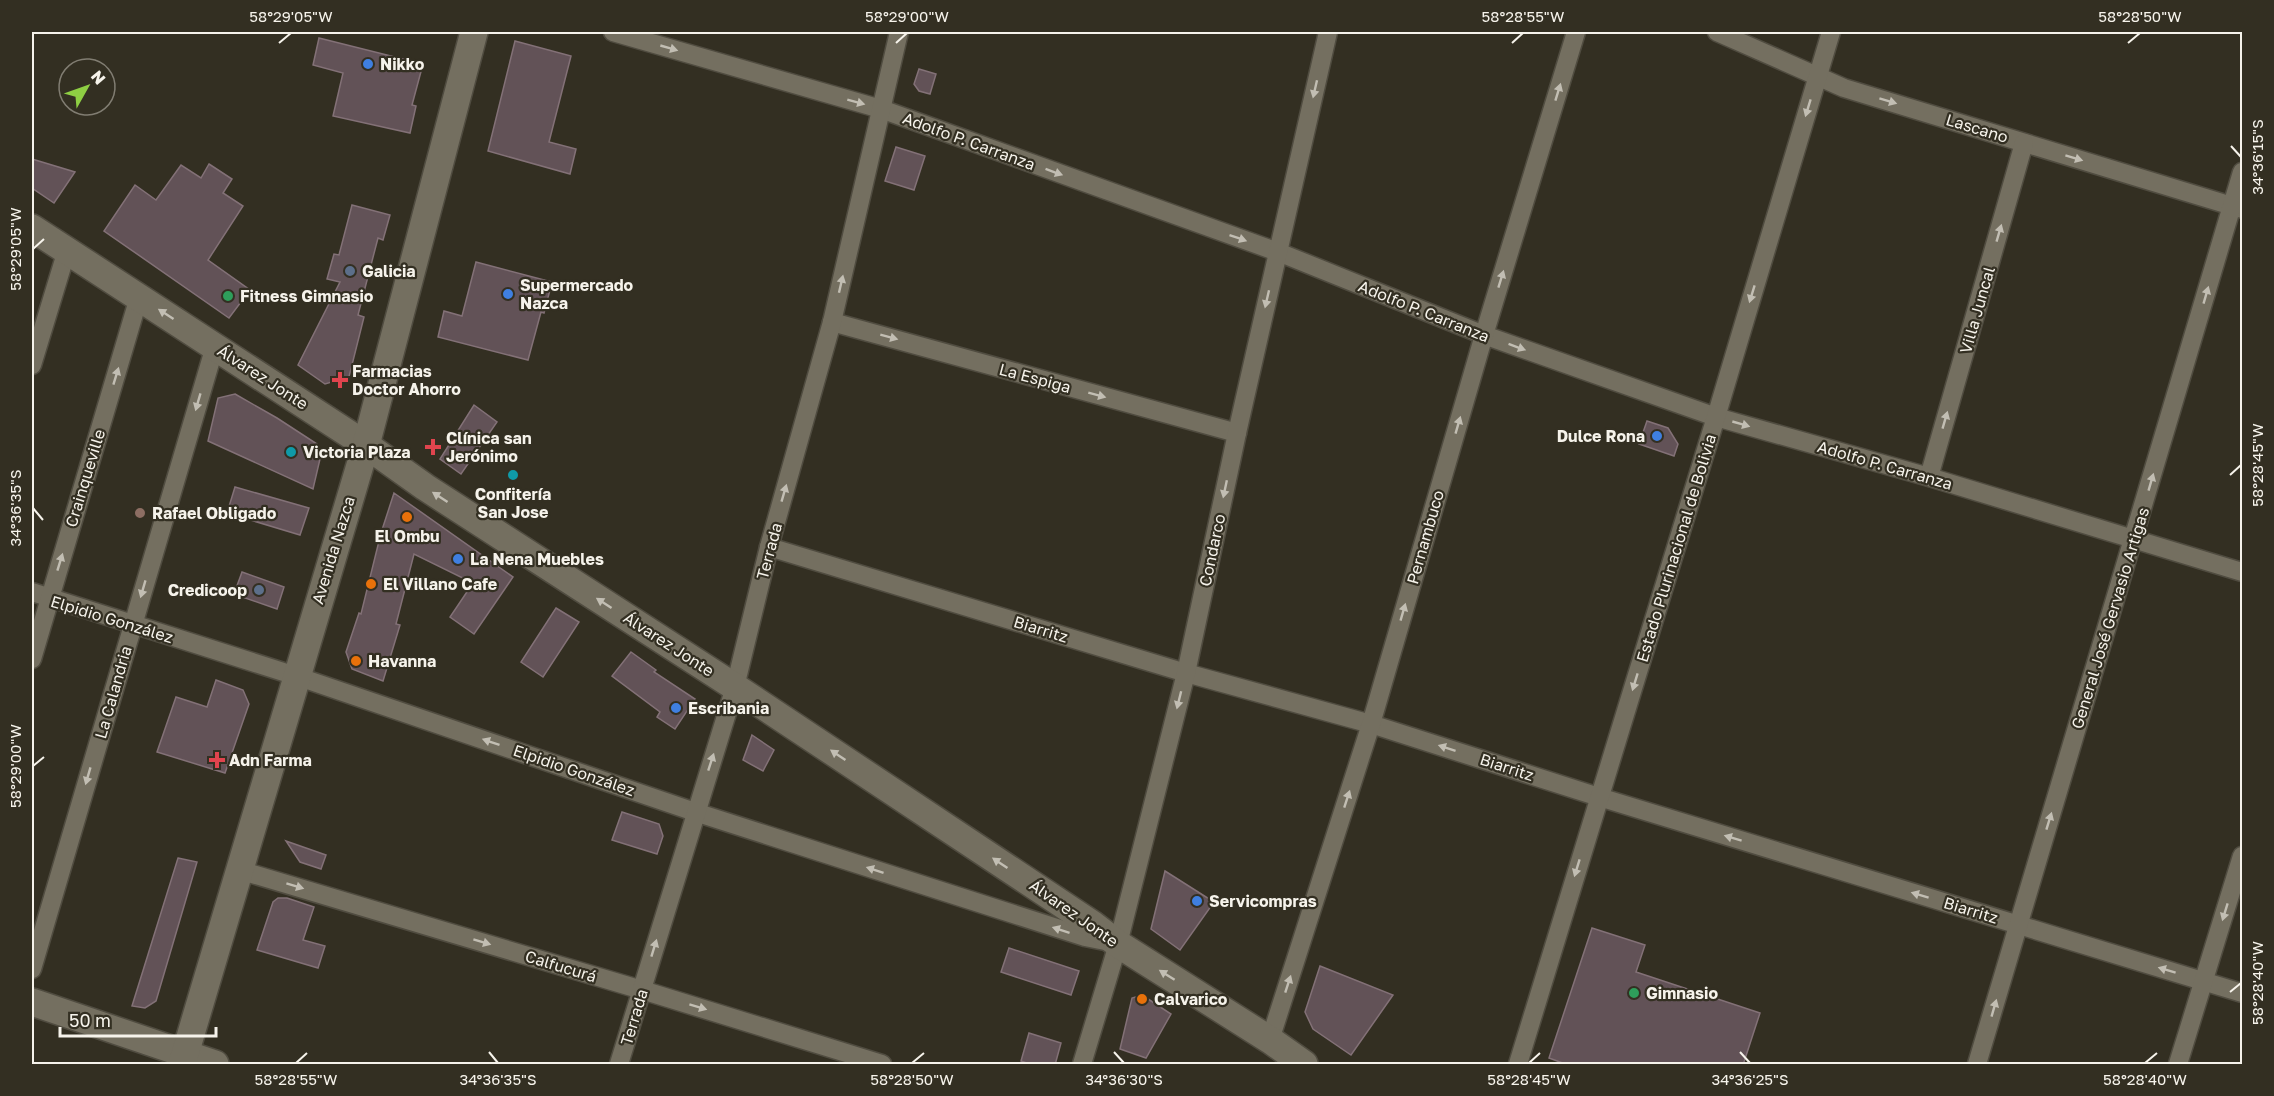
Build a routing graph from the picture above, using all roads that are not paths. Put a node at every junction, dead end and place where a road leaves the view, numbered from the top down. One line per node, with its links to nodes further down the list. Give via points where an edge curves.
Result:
1 (474, 32): 23 (street, Avenida Nazca)
2 (612, 32): 9 (street, Adolfo P. Carranza, one-way to 9)
3 (899, 32): 9 (street, Terrada)
4 (1329, 32): 15 (street, Condarco, one-way to 15)
5 (1576, 32): 18 (street, Pernambuco, one-way to 5)
6 (1717, 32): 8 (street, Lascano)
7 (1831, 32): 8 (street, Estado Plurinacional de Bolivia)
8 (1817, 77): 10 (street, Lascano, one-way to 10); 21 (street, Estado Plurinacional de Bolivia, one-way to 21)
9 (881, 109): 15 (street, Adolfo P. Carranza, one-way to 15); 17 (street, Terrada, one-way to 9)
10 (2024, 142): 12 (street, Lascano, one-way to 12); 24 (street, Villa Juncal, one-way to 10)
11 (2242, 172): 12 (street, General José Gervasio Artigas)
12 (2238, 208): 25 (street, General José Gervasio Artigas, one-way to 12)
13 (32, 228): 14 (street, Álvarez Jonte)
14 (67, 250): 16 (street, Álvarez Jonte); 20 (street)
15 (1278, 252): 18 (street, Adolfo P. Carranza); 22 (street, Condarco, one-way to 22)
16 (139, 297): 19 (street, Álvarez Jonte, one-way to 16); 29 (street, Crainqueville, one-way to 16)
17 (832, 322): 22 (street, La Espiga, one-way to 22); 26 (street, Terrada, one-way to 17)
18 (1484, 335): 21 (street, Adolfo P. Carranza, one-way to 21); 35 (street, Pernambuco, one-way to 18)
19 (215, 346): 23 (street, Álvarez Jonte); 30 (street, La Calandria, one-way to 30)
20 (32, 365)
21 (1716, 417): 24 (street, Adolfo P. Carranza, one-way to 24); 36 (street, Estado Plurinacional de Bolivia, one-way to 36)
22 (1237, 433): 32 (street, Condarco, one-way to 32)
23 (366, 445): 33 (street, Avenida Nazca); 34 (street, Álvarez Jonte, one-way to 23, via 426,488)
24 (1929, 477): 25 (street, Adolfo P. Carranza)
25 (2135, 538): 27 (street, Adolfo P. Carranza); 40 (street, General José Gervasio Artigas, one-way to 25)
26 (769, 547): 32 (street, Biarritz); 34 (street, Terrada)
27 (2242, 572)
28 (32, 592): 29 (street, Elpidio González)
29 (49, 599): 30 (street, Elpidio González); 31 (street, Crainqueville)
30 (133, 625): 33 (street, Elpidio González); 42 (street, La Calandria, one-way to 42)
31 (32, 659)
32 (1186, 673): 35 (street, Biarritz); 41 (street, Condarco, one-way to 41)
33 (296, 676): 37 (street, Elpidio González, one-way to 33); 39 (street, Avenida Nazca)
34 (735, 687): 37 (street, Terrada, one-way to 34); 41 (street, Álvarez Jonte, one-way to 34)
35 (1371, 724): 36 (street, Biarritz, one-way to 35); 47 (street, Pernambuco, one-way to 35)
36 (1599, 797): 40 (street, Biarritz, one-way to 36); 54 (street, Estado Plurinacional de Bolivia, one-way to 54)
37 (695, 812): 41 (street, Elpidio González, one-way to 37, via 1085,937); 44 (street, Terrada, one-way to 37)
38 (2242, 856): 43 (street, one-way to 43)
39 (239, 870): 44 (street, Calfucurá, one-way to 44); 48 (street, Avenida Nazca)
40 (2018, 925): 43 (street, Biarritz, one-way to 40); 55 (street, General José Gervasio Artigas, one-way to 40)
41 (1118, 944): 47 (street, Álvarez Jonte, one-way to 41); 53 (street, Condarco)
42 (32, 969)
43 (2204, 981): 45 (street, Biarritz); 56 (street)
44 (642, 990): 51 (street, Terrada); 52 (street, Calfucurá, one-way to 52)
45 (2242, 993)
46 (32, 1002): 48 (street)
47 (1270, 1040): 49 (street, Álvarez Jonte)
48 (183, 1060): 50 (street)
49 (1301, 1064)
50 (215, 1065)
51 (619, 1065)
52 (882, 1065)
53 (1082, 1065)
54 (1518, 1065)
55 (1977, 1065)
56 (2178, 1065)

